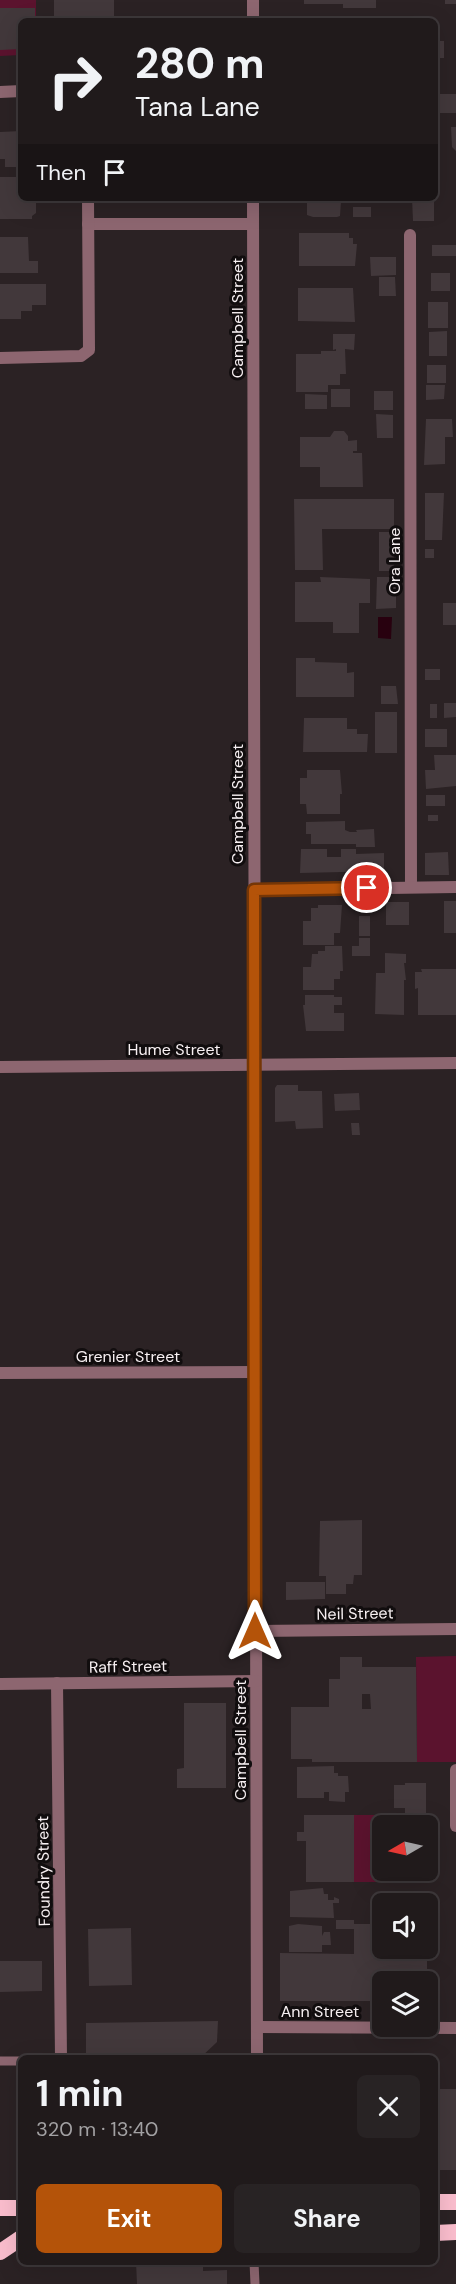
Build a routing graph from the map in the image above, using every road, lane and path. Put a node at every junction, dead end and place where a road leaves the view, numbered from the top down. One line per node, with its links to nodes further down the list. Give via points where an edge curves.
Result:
1 (253, 0): 2 (street)
2 (253, 18)
3 (0, 92): 4 (street)
4 (18, 92)
5 (88, 201): 7 (street)
6 (253, 201): 8 (street, Campbell Street)
7 (88, 224): 8 (street); 10 (street, via 89,350 81,356)
8 (253, 224): 13 (street, Campbell Street)
9 (410, 235): 11 (street, Ora Lane)
10 (0, 358)
11 (411, 887): 12 (street); 13 (street)
12 (456, 887)
13 (254, 890): 15 (street, Campbell Street)
14 (456, 1063): 15 (street, Hume Street)
15 (254, 1065): 16 (street, Hume Street); 17 (street, Campbell Street)
16 (0, 1066)
17 (256, 1372): 18 (street, Grenier Street); 20 (street, Campbell Street)
18 (0, 1373)
19 (456, 1629): 20 (street, Neil Street)
20 (255, 1631): 21 (street, Campbell Street)
21 (256, 1681): 22 (street, Raff Street); 26 (street, Campbell Street)
22 (57, 1683): 23 (street, Raff Street); 28 (street, Foundry Street)
23 (0, 1684)
24 (456, 1770): 25 (street)
25 (456, 1826)
26 (257, 2027): 27 (street, Ann Street); 29 (street, Campbell Street)
27 (456, 2028)
28 (61, 2055)
29 (257, 2055)
30 (0, 2061): 31 (lane)
31 (18, 2061)
32 (438, 2202): 33 (highway)
33 (456, 2202)
34 (0, 2208): 35 (highway)
35 (18, 2208)
36 (456, 2232): 37 (highway)
37 (438, 2233)
38 (18, 2237): 39 (highway)
39 (0, 2238)
40 (18, 2239): 41 (highway)
41 (0, 2252)
42 (254, 2265): 43 (lane)
43 (255, 2284)

